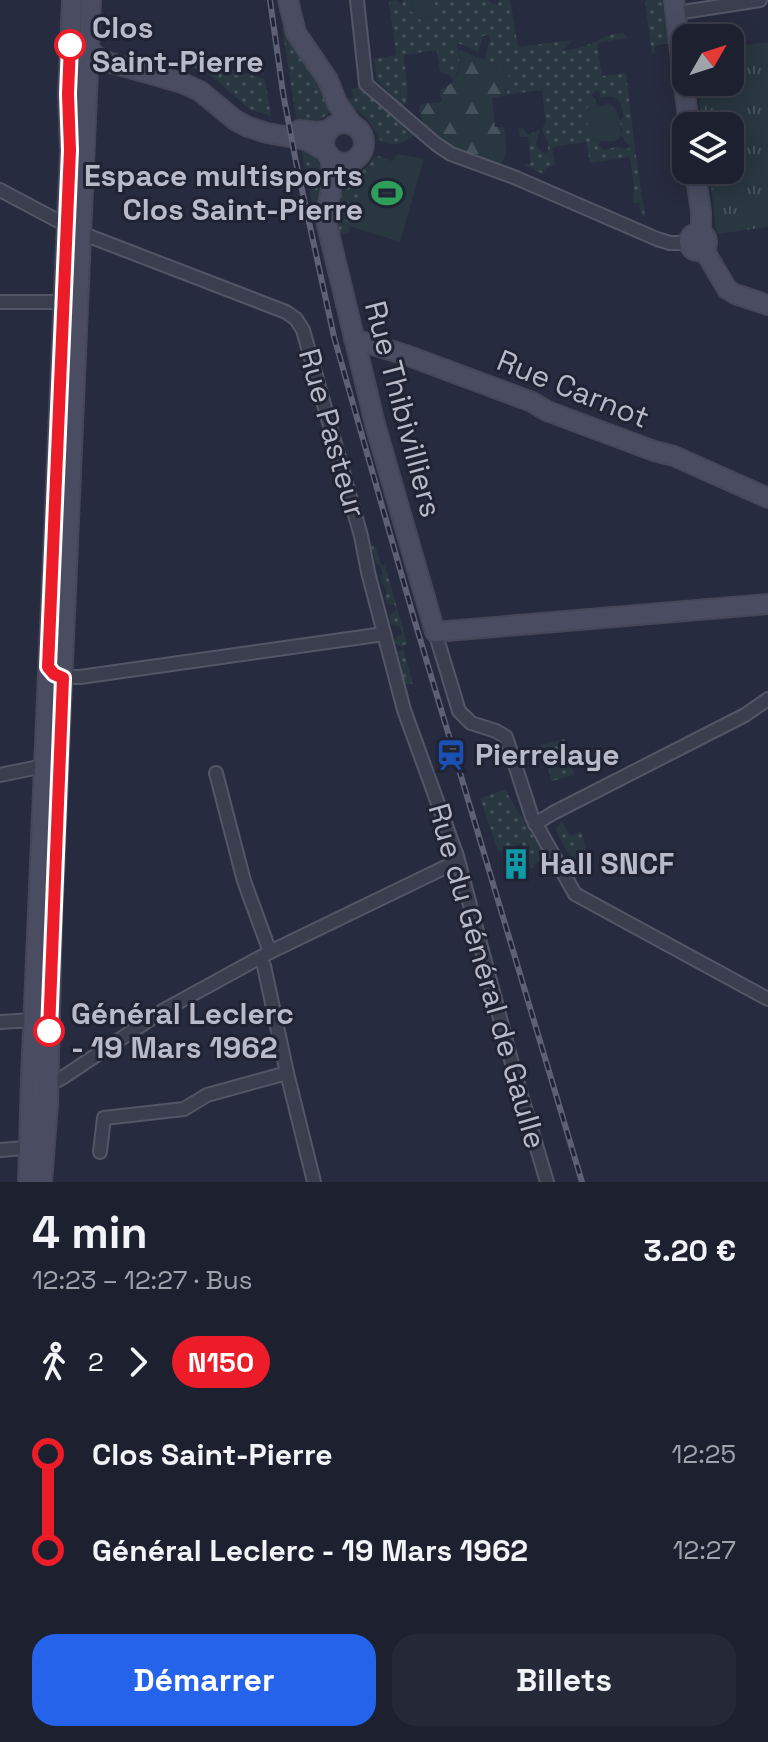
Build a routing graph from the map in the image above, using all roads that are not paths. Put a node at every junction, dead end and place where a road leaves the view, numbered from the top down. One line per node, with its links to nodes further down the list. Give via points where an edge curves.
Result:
1 (72, 0): 9 (street)
2 (81, 0): 8 (street, via 80,35)
3 (91, 0): 8 (street)
4 (288, 0): 10 (street, via 296,33)
5 (357, 0): 20 (street, via 366,84 436,144 657,239)
6 (760, 0): 7 (street)
7 (675, 6): 11 (street)
8 (88, 50): 9 (street); 13 (street, via 111,51 182,71 206,82 255,120); 14 (street, via 101,60 193,88 248,127 308,140); 19 (street)
9 (69, 68): 19 (street)
10 (337, 103): 12 (street); 13 (street)
11 (687, 112)
12 (352, 125): 13 (street); 15 (street, via 364,143)
13 (324, 130): 14 (street)
14 (328, 153): 15 (street, via 341,162); 18 (street, Rue Thibivilliers)
15 (353, 161): 18 (street)
16 (697, 184): 20 (street)
17 (0, 190): 19 (street)
18 (329, 200): 24 (street, Rue Thibivilliers, via 325,217)
19 (74, 229): 23 (street); 28 (street, Rue Pasteur, via 296,319 361,536)
20 (698, 242): 22 (street, via 727,289)
21 (0, 302): 23 (street)
22 (768, 305)
23 (73, 307): 29 (street)
24 (354, 339): 25 (street, Rue Carnot, via 674,456); 27 (street, Rue Thibivilliers)
25 (768, 498)
26 (768, 604): 27 (street)
27 (435, 632): 34 (street, via 459,711 471,723 506,737)
28 (384, 634): 29 (street, via 80,677); 35 (street, Rue du Général de Gaulle, via 404,710)
29 (55, 672): 31 (street)
30 (768, 699): 34 (street)
31 (52, 768): 33 (street); 38 (street); 41 (street, via 49,1013)
32 (216, 773): 36 (street)
33 (0, 775)
34 (535, 824): 37 (street, via 575,894)
35 (458, 861): 36 (street); 48 (street, Rue du Général de Gaulle)
36 (265, 955): 40 (street); 41 (street)
37 (768, 999)
38 (33, 1020): 39 (street); 41 (street)
39 (0, 1022)
40 (287, 1073): 44 (street, via 207,1095 184,1109 104,1118); 47 (street)
41 (39, 1088): 42 (street)
42 (36, 1147): 43 (street); 45 (street); 46 (street)
43 (0, 1150)
44 (100, 1152)
45 (28, 1182)
46 (42, 1182)
47 (314, 1182)
48 (547, 1182)

